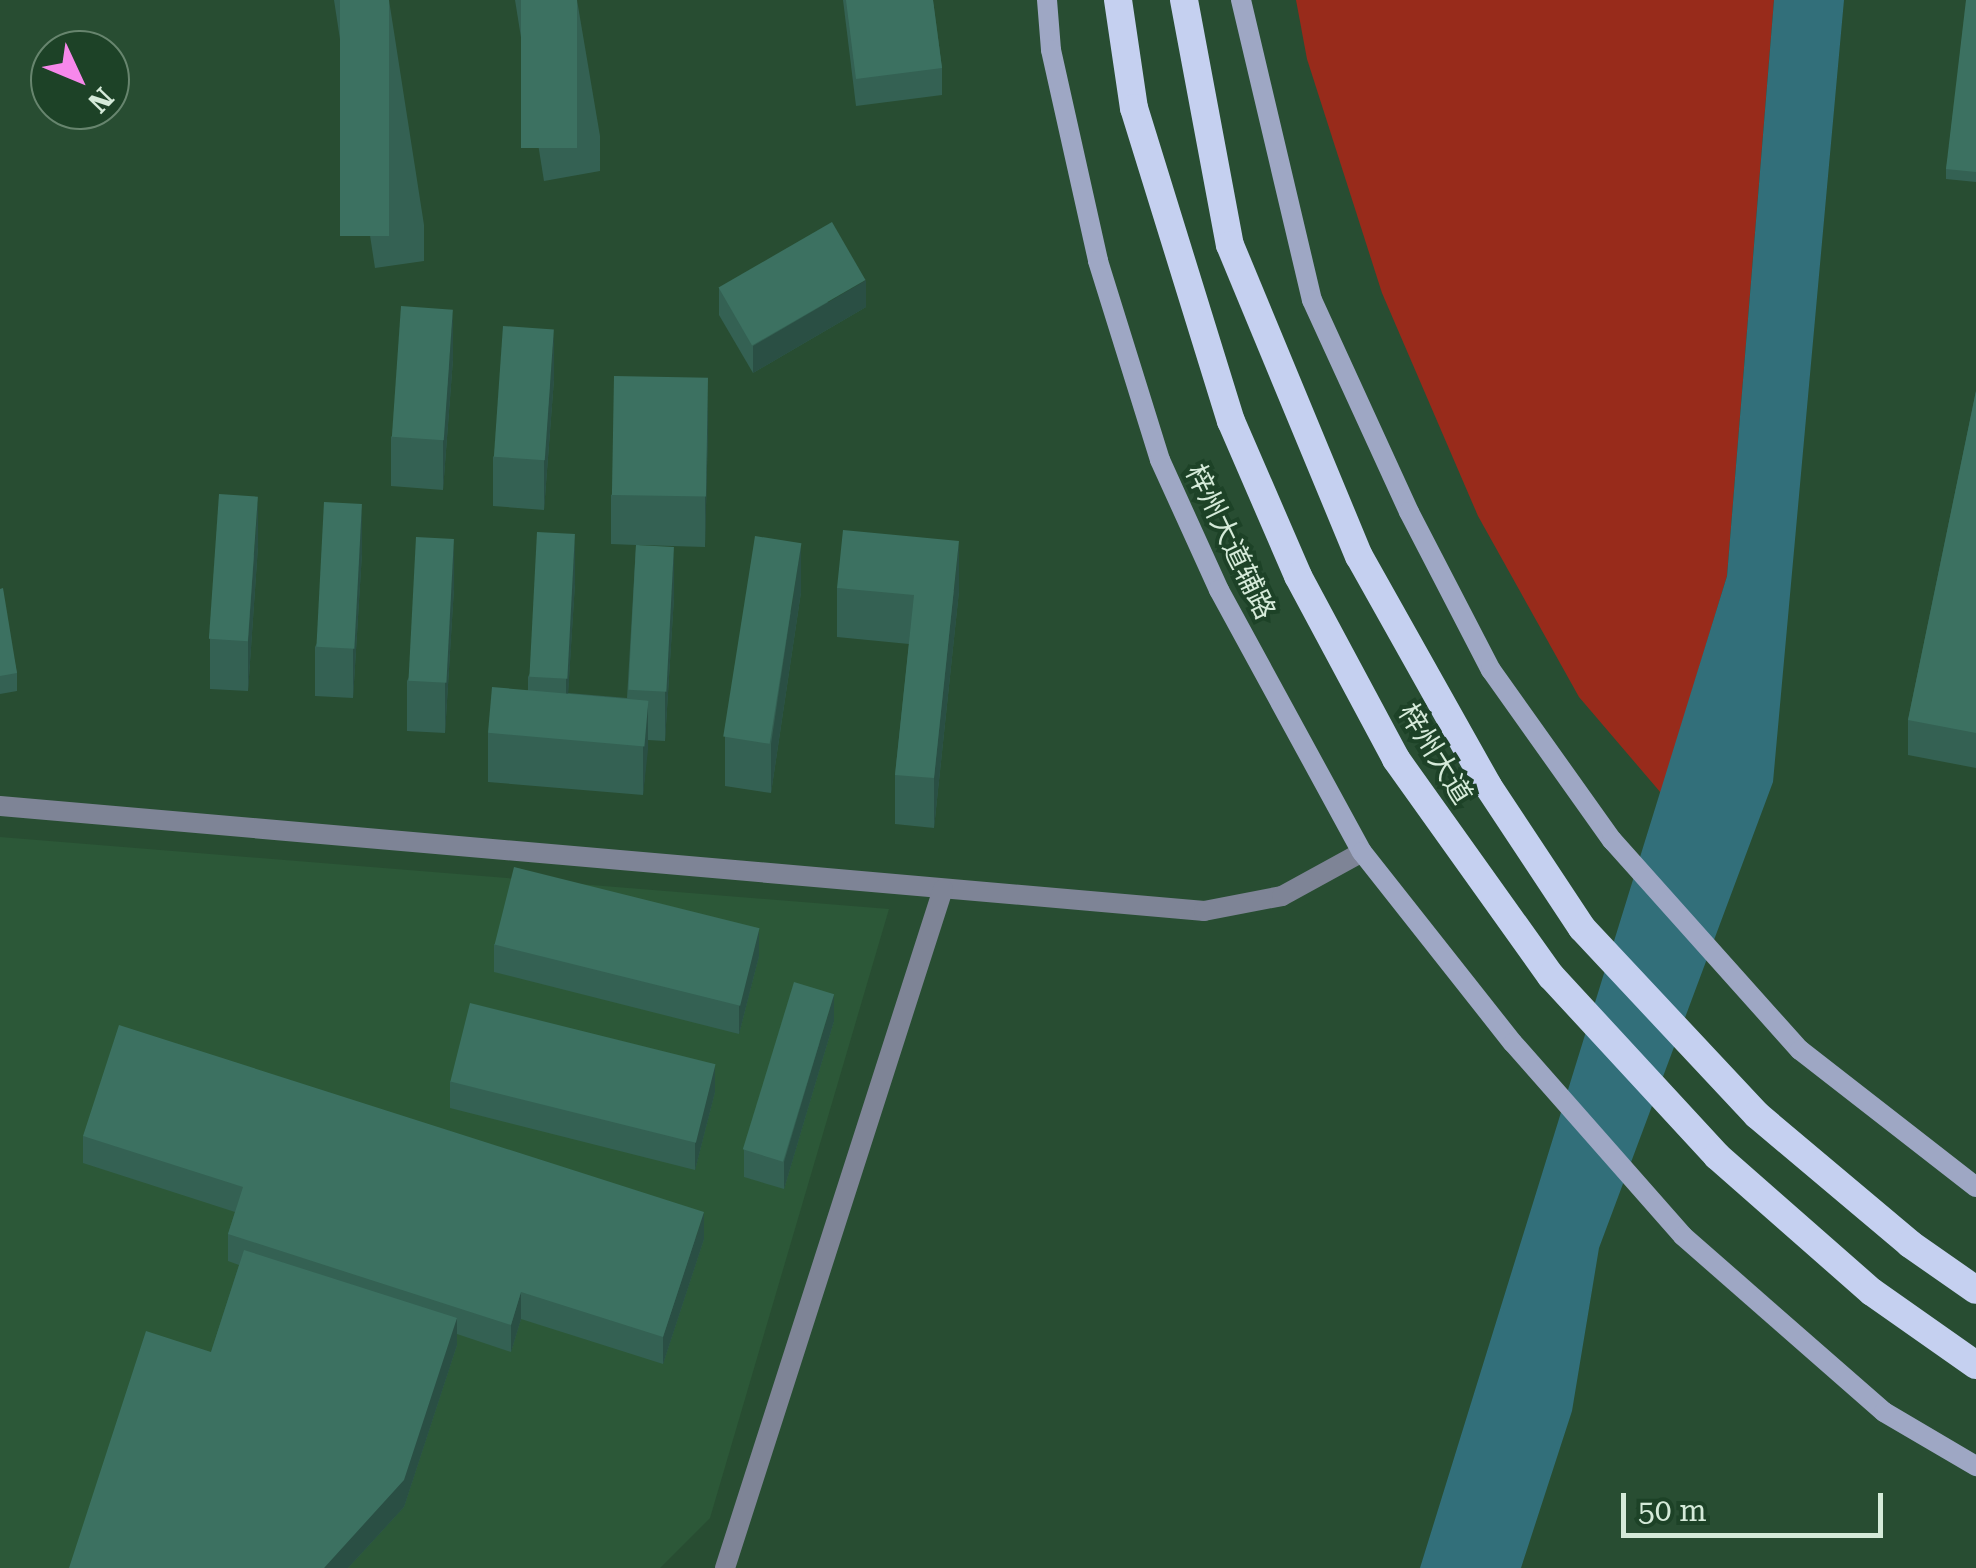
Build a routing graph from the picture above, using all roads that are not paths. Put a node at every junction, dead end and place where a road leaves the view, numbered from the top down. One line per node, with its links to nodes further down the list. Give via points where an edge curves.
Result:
1 (1047, 0): 6 (main road, 梓州大道辅路, via 1051,50 1098,261 1160,460 1219,590)
2 (1118, 0): 10 (highway, 梓州大道, via 1134,108 1231,421 1298,576 1396,760 1551,976 1717,1156 1872,1292)
3 (1184, 0): 9 (highway, 梓州大道, via 1230,246 1359,556 1488,786 1582,928 1757,1116 1910,1244)
4 (1241, 0): 8 (main road, via 1312,300 1408,512 1491,670 1612,840 1800,1050)
5 (0, 806): 7 (street)
6 (1362, 852): 7 (street, via 1282,896 1204,911); 11 (main road, 梓州大道辅路, via 1514,1043 1684,1236 1884,1412)
7 (942, 888): 12 (street)
8 (1976, 1186)
9 (1976, 1290)
10 (1976, 1365)
11 (1976, 1466)
12 (724, 1568)

